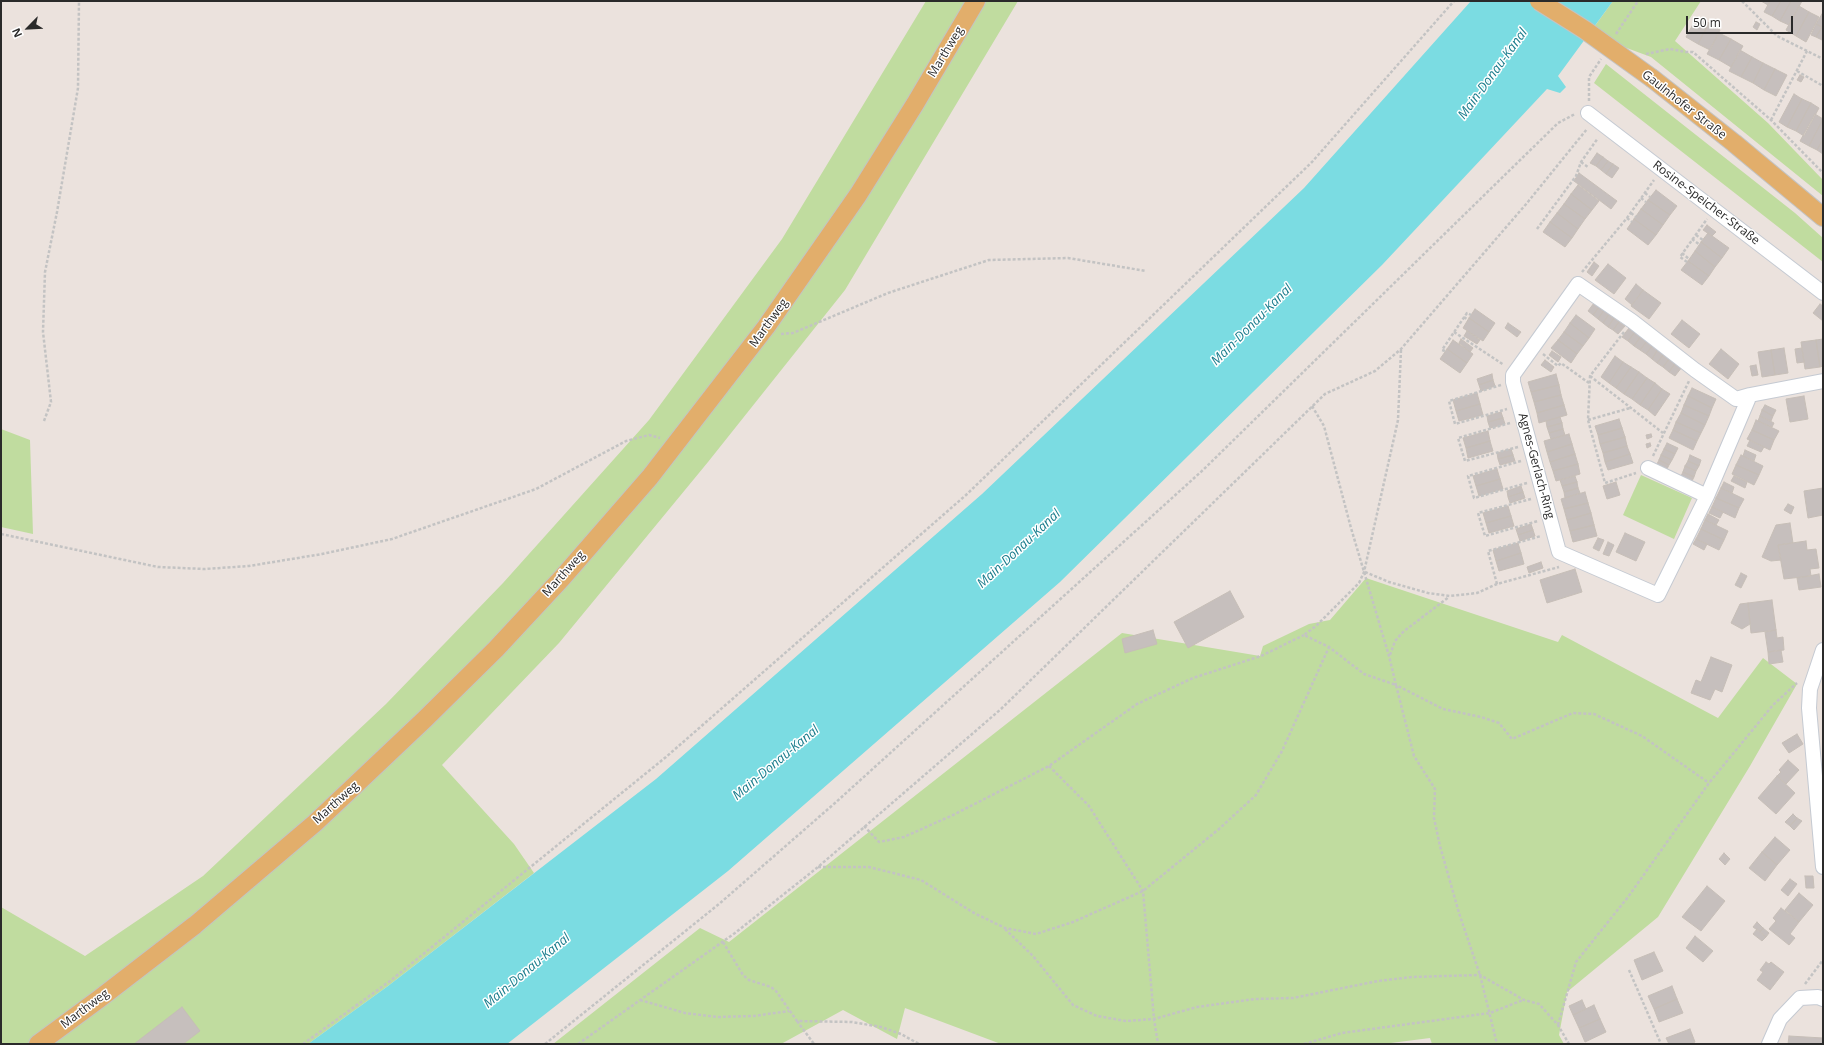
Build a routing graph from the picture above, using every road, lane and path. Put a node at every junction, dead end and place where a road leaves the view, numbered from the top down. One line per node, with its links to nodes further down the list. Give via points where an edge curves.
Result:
1 (79, 1): 62 (path, via 78,88 45,272 43,332 51,402)
2 (976, 1): 64 (main road, Marthweg, via 915,104 834,230 766,327)
3 (1453, 1): 102 (path, via 1312,162 966,494 666,756 390,981)
4 (1540, 1): 28 (main road, Gaulnhofer Straße, bridge, via 1652,79)
5 (1638, 1): 7 (path)
6 (1742, 1): 8 (path, via 1777,36)
7 (1613, 39)
8 (1808, 51): 11 (path); 12 (path)
9 (1647, 55): 15 (path, via 1670,48 1693,52)
10 (1601, 58): 14 (path, via 1589,77)
11 (1823, 59)
12 (1797, 71): 13 (path); 15 (path)
13 (1823, 86)
14 (1588, 113): 16 (street, Rosine-Speicher-Straße); 49 (path, via 1589,126 1527,203); 103 (path, via 1574,114 1558,123 1203,470 835,803 718,904)
15 (1771, 120): 20 (path)
16 (1606, 126): 17 (path); 19 (street, Rosine-Speicher-Straße)
17 (1581, 162): 18 (path); 31 (path, via 1576,176)
18 (1588, 167)
19 (1662, 170): 21 (path); 25 (street, Rosine-Speicher-Straße)
20 (1823, 172)
21 (1645, 193): 22 (path); 23 (path)
22 (1650, 197)
23 (1641, 198): 24 (path); 26 (path)
24 (1646, 202)
25 (1714, 209): 32 (path); 41 (street, Rosine-Speicher-Straße)
26 (1631, 213): 27 (path); 29 (path)
27 (1636, 217)
28 (1823, 217)
29 (1627, 218): 30 (path); 40 (path, via 1579,275)
30 (1632, 222)
31 (1537, 229)
32 (1696, 235): 33 (path); 34 (path)
33 (1692, 239): 35 (path); 36 (path)
34 (1703, 240)
35 (1700, 245)
36 (1682, 254): 37 (path); 38 (path, via 1680,257)
37 (1689, 259)
38 (1687, 262)
39 (1146, 271): 47 (path, via 1068,258 989,260 888,293)
40 (1578, 284): 45 (street); 48 (street)
41 (1823, 293)
42 (1471, 315): 43 (path, via 1467,312)
43 (1464, 317): 44 (path); 46 (path)
44 (1468, 320)
45 (1632, 321): 51 (street); 52 (path)
46 (1454, 332): 50 (path, via 1442,350); 53 (path)
47 (793, 334)
48 (1533, 347): 53 (street); 55 (path, via 1558,366 1561,363)
49 (1401, 349): 57 (path, via 1375,371 1325,394); 74 (path, via 1398,420)
50 (1445, 351)
51 (1695, 370): 56 (street, via 1736,398); 63 (path)
52 (1590, 376): 55 (path); 59 (path)
53 (1514, 377): 58 (street, Agnes-Gerlach-Ring); 58 (path, via 1449,401 1455,424)
54 (1823, 381): 56 (street)
55 (1589, 383): 61 (path)
56 (1750, 395): 69 (street, Agnes-Gerlach-Ring)
57 (1312, 406): 74 (path, via 1324,426); 85 (path, via 1001,709)
58 (1520, 406): 60 (street, Agnes-Gerlach-Ring)
59 (1630, 408): 61 (path); 63 (path)
60 (1523, 420): 65 (street, Agnes-Gerlach-Ring); 65 (path, via 1458,438 1465,461)
61 (1588, 420): 66 (path, via 1605,483)
62 (44, 421)
63 (1663, 433): 66 (path)
64 (676, 444): 72 (path, via 649,434 626,441 536,489 392,539 249,566 158,567); 101 (main road, Marthweg, via 605,529 523,620 374,769 195,925)
65 (1532, 451): 67 (street, Agnes-Gerlach-Ring); 67 (path, via 1468,476 1474,498)
66 (1648, 468): 69 (street)
67 (1539, 480): 68 (street, Agnes-Gerlach-Ring)
68 (1544, 495): 70 (street, Agnes-Gerlach-Ring); 70 (path, via 1478,513 1485,536)
69 (1707, 496): 73 (street, Agnes-Gerlach-Ring, via 1658,595)
70 (1550, 518): 71 (street, Agnes-Gerlach-Ring)
71 (1554, 532): 73 (street, Agnes-Gerlach-Ring, via 1559,552); 75 (path, via 1488,551)
72 (1, 534)
73 (1580, 561): 75 (path)
74 (1364, 572): 76 (path, via 1428,593); 77 (path, via 1359,583); 80 (path)
75 (1497, 584): 76 (path, via 1477,593)
76 (1450, 596): 80 (path, via 1404,631 1395,641)
77 (1304, 635): 78 (path); 83 (path, via 1260,656 1193,678 1137,704)
78 (1329, 648): 82 (path, via 1373,679); 88 (path, via 1282,751 1256,795 1220,829)
79 (1823, 650): 81 (street)
80 (1389, 656): 82 (path)
81 (1818, 664): 84 (path, via 1773,705); 87 (street, via 1810,689 1809,708)
82 (1396, 685): 84 (path, via 1443,708 1499,724 1512,739 1573,713 1594,714 1642,736); 92 (path, via 1414,756 1435,789 1434,818 1440,846)
83 (1048, 766): 85 (path, via 904,837 879,842); 88 (path, via 1089,806)
84 (1709, 783): 100 (path, via 1628,897 1576,962)
85 (864, 826): 86 (path)
86 (818, 867): 89 (path, via 869,867 922,880 974,913); 90 (path)
87 (1823, 867)
88 (1143, 891): 89 (path, via 1073,922 1036,934); 98 (path)
89 (1005, 928): 98 (path, via 1034,956 1072,1005 1097,1016 1126,1021)
90 (723, 942): 94 (path); 96 (path, via 743,975 749,980 771,987)
91 (1629, 970): 111 (path)
92 (1480, 975): 95 (path); 97 (path); 98 (path, via 1378,981 1293,998 1255,999 1197,1007)
93 (1823, 999): 112 (street, via 1800,998 1780,1019)
94 (639, 1000): 96 (path, via 678,1011 717,1017 754,1016); 104 (path)
95 (1524, 1000): 97 (path); 100 (path, via 1539,1004)
96 (789, 1011): 99 (path)
97 (1490, 1013): 108 (path, via 1342,1033); 109 (path)
98 (1154, 1019): 107 (path)
99 (797, 1021): 105 (path); 106 (path, via 852,1022 880,1027)
100 (1558, 1025): 110 (path)
101 (38, 1044)
102 (303, 1044)
103 (545, 1044)
104 (578, 1044)
105 (814, 1044)
106 (919, 1044)
107 (1158, 1044)
108 (1304, 1044)
109 (1497, 1044)
110 (1569, 1044)
111 (1661, 1044)
112 (1769, 1044)

